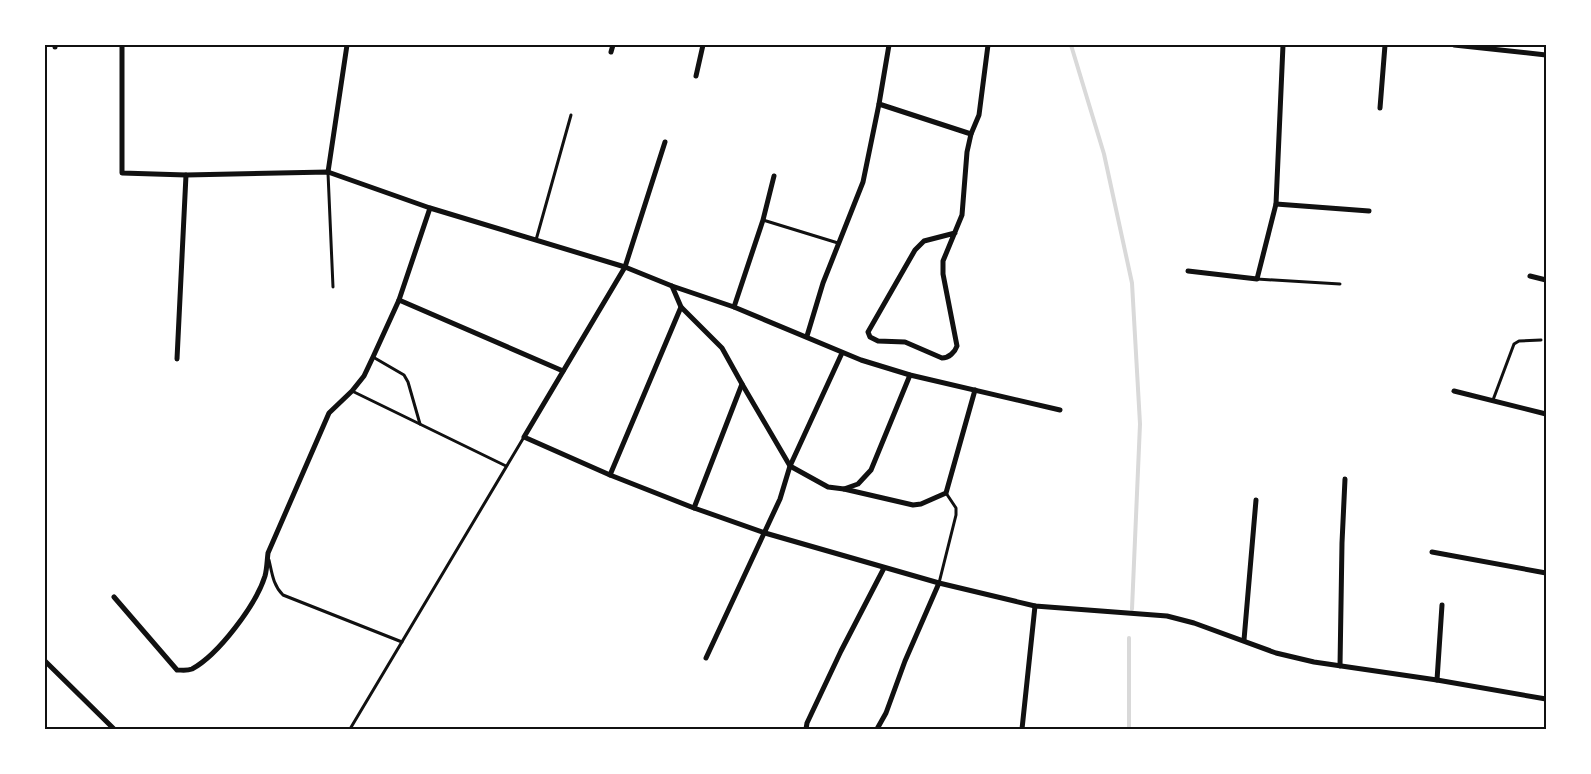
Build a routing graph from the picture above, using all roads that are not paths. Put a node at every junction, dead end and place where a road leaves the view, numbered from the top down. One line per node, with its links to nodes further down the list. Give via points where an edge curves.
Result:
1 (122, 45): 19 (street, via 122,172)
2 (347, 45): 18 (street)
3 (613, 45): 10 (street)
4 (703, 45): 12 (street)
5 (889, 45): 13 (street)
6 (988, 45): 16 (street, via 979,115)
7 (1283, 45): 21 (street)
8 (1385, 45): 14 (street)
9 (1454, 45): 11 (street)
10 (611, 52)
11 (1546, 55)
12 (696, 76)
13 (879, 104): 16 (street); 27 (street, via 863,182)
14 (1380, 108)
15 (571, 115): 26 (lane)
16 (971, 134): 25 (street, via 962,215)
17 (665, 142): 28 (street)
18 (328, 172): 19 (street); 22 (street); 35 (lane)
19 (186, 174): 43 (street)
20 (774, 176): 24 (street)
21 (1276, 204): 23 (street); 31 (street)
22 (430, 208): 26 (street); 36 (street)
23 (1370, 211)
24 (763, 220): 27 (lane); 38 (street)
25 (955, 233): 25 (street, via 924,241 915,250 868,332 870,337 878,342 905,342 942,358 956,350 942,261)
26 (536, 240): 28 (street)
27 (838, 243): 39 (street)
28 (625, 267): 34 (street); 44 (street)
29 (1188, 271): 31 (street)
30 (1530, 276): 32 (street)
31 (1258, 278): 33 (lane)
32 (1546, 280)
33 (1340, 284)
34 (672, 286): 37 (street); 38 (street)
35 (334, 287)
36 (399, 300): 42 (street); 44 (street)
37 (681, 307): 46 (street, via 722,348); 57 (street)
38 (734, 307): 39 (street)
39 (807, 336): 41 (street)
40 (1541, 340): 50 (lane, via 1514,344)
41 (842, 353): 45 (street); 56 (street)
42 (373, 357): 48 (street); 53 (lane, via 404,375)
43 (177, 359)
44 (563, 371): 54 (street)
45 (910, 375): 47 (street); 59 (street, via 871,470 858,484)
46 (742, 384): 56 (street); 62 (street)
47 (975, 390): 51 (street); 60 (street)
48 (352, 391): 53 (lane); 65 (street, via 329,414)
49 (1454, 391): 50 (street)
50 (1492, 401): 52 (street)
51 (1060, 410)
52 (1546, 414)
53 (420, 424): 55 (lane)
54 (524, 437): 55 (lane); 57 (street)
55 (506, 466): 73 (lane)
56 (790, 466): 59 (street, via 828,487); 63 (street)
57 (610, 475): 62 (street)
58 (1346, 479): 76 (street)
59 (844, 489): 60 (street, via 913,505)
60 (946, 493): 68 (lane, via 956,508 956,515)
61 (1256, 500): 72 (street)
62 (694, 508): 63 (street)
63 (765, 533): 66 (street); 74 (street)
64 (1432, 552): 67 (street)
65 (268, 554): 69 (street, via 265,576 253,604 224,642 190,670 176,670); 73 (lane, via 273,580 284,595)
66 (884, 568): 68 (street); 81 (street)
67 (1546, 573)
68 (939, 584): 71 (street); 82 (street)
69 (114, 597)
70 (1442, 605): 77 (street)
71 (1035, 606): 72 (street, via 1167,616); 83 (street)
72 (1244, 640): 76 (street, via 1276,653)
73 (402, 642): 80 (lane)
74 (706, 658)
75 (45, 661): 79 (street)
76 (1340, 666): 77 (street)
77 (1437, 680): 78 (street)
78 (1546, 699)
79 (114, 729)
80 (350, 729)
81 (806, 729)
82 (878, 729)
83 (1022, 729)

